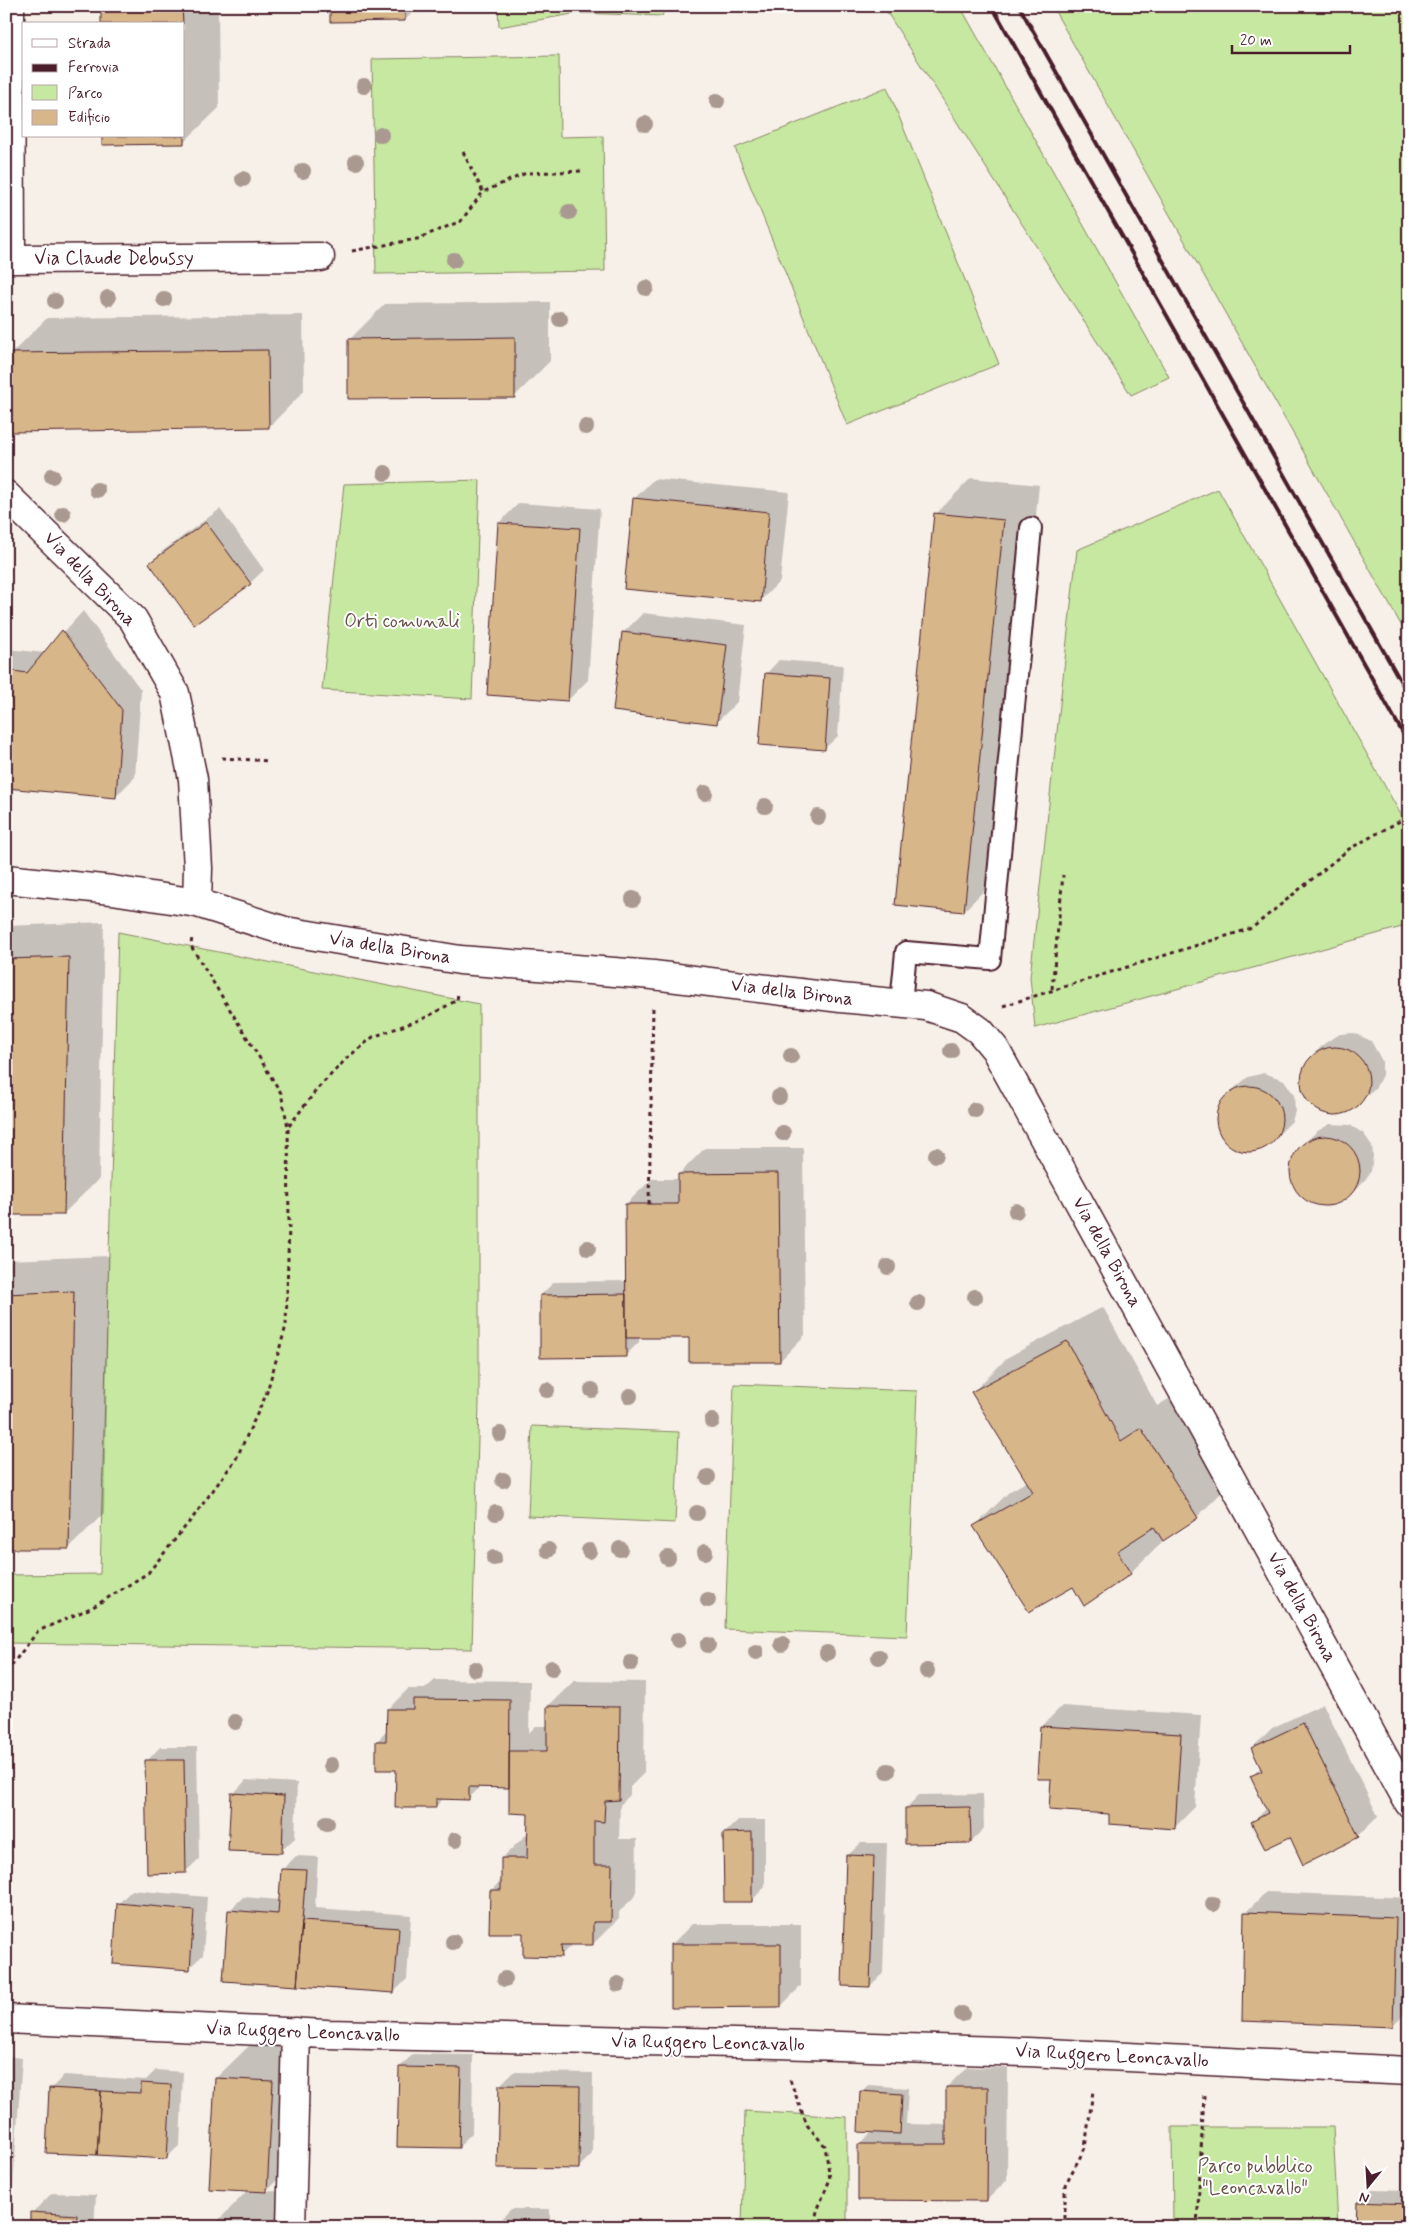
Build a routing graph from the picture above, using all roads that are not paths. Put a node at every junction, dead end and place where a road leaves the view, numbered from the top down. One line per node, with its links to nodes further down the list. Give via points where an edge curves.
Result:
1 (10, 6): 2 (street, Via Claude Debussy, via 11,258)
2 (320, 257)
3 (6, 495): 6 (street, Via della Birona, via 133,619 176,693 193,779)
4 (1031, 528): 7 (lane, via 990,959 906,952)
5 (6, 879): 6 (street)
6 (197, 903): 7 (street, Via della Birona, via 285,931 460,960 653,975)
7 (901, 1003): 8 (street, Via della Birona, via 926,1006 962,1018 980,1031 995,1049)
8 (1409, 1803)
9 (6, 2019): 10 (street, Via Ruggero Leoncavallo)
10 (296, 2032): 11 (street, Via Ruggero Leoncavallo, via 1099,2055); 12 (street)
11 (1409, 2071)
12 (291, 2227)

